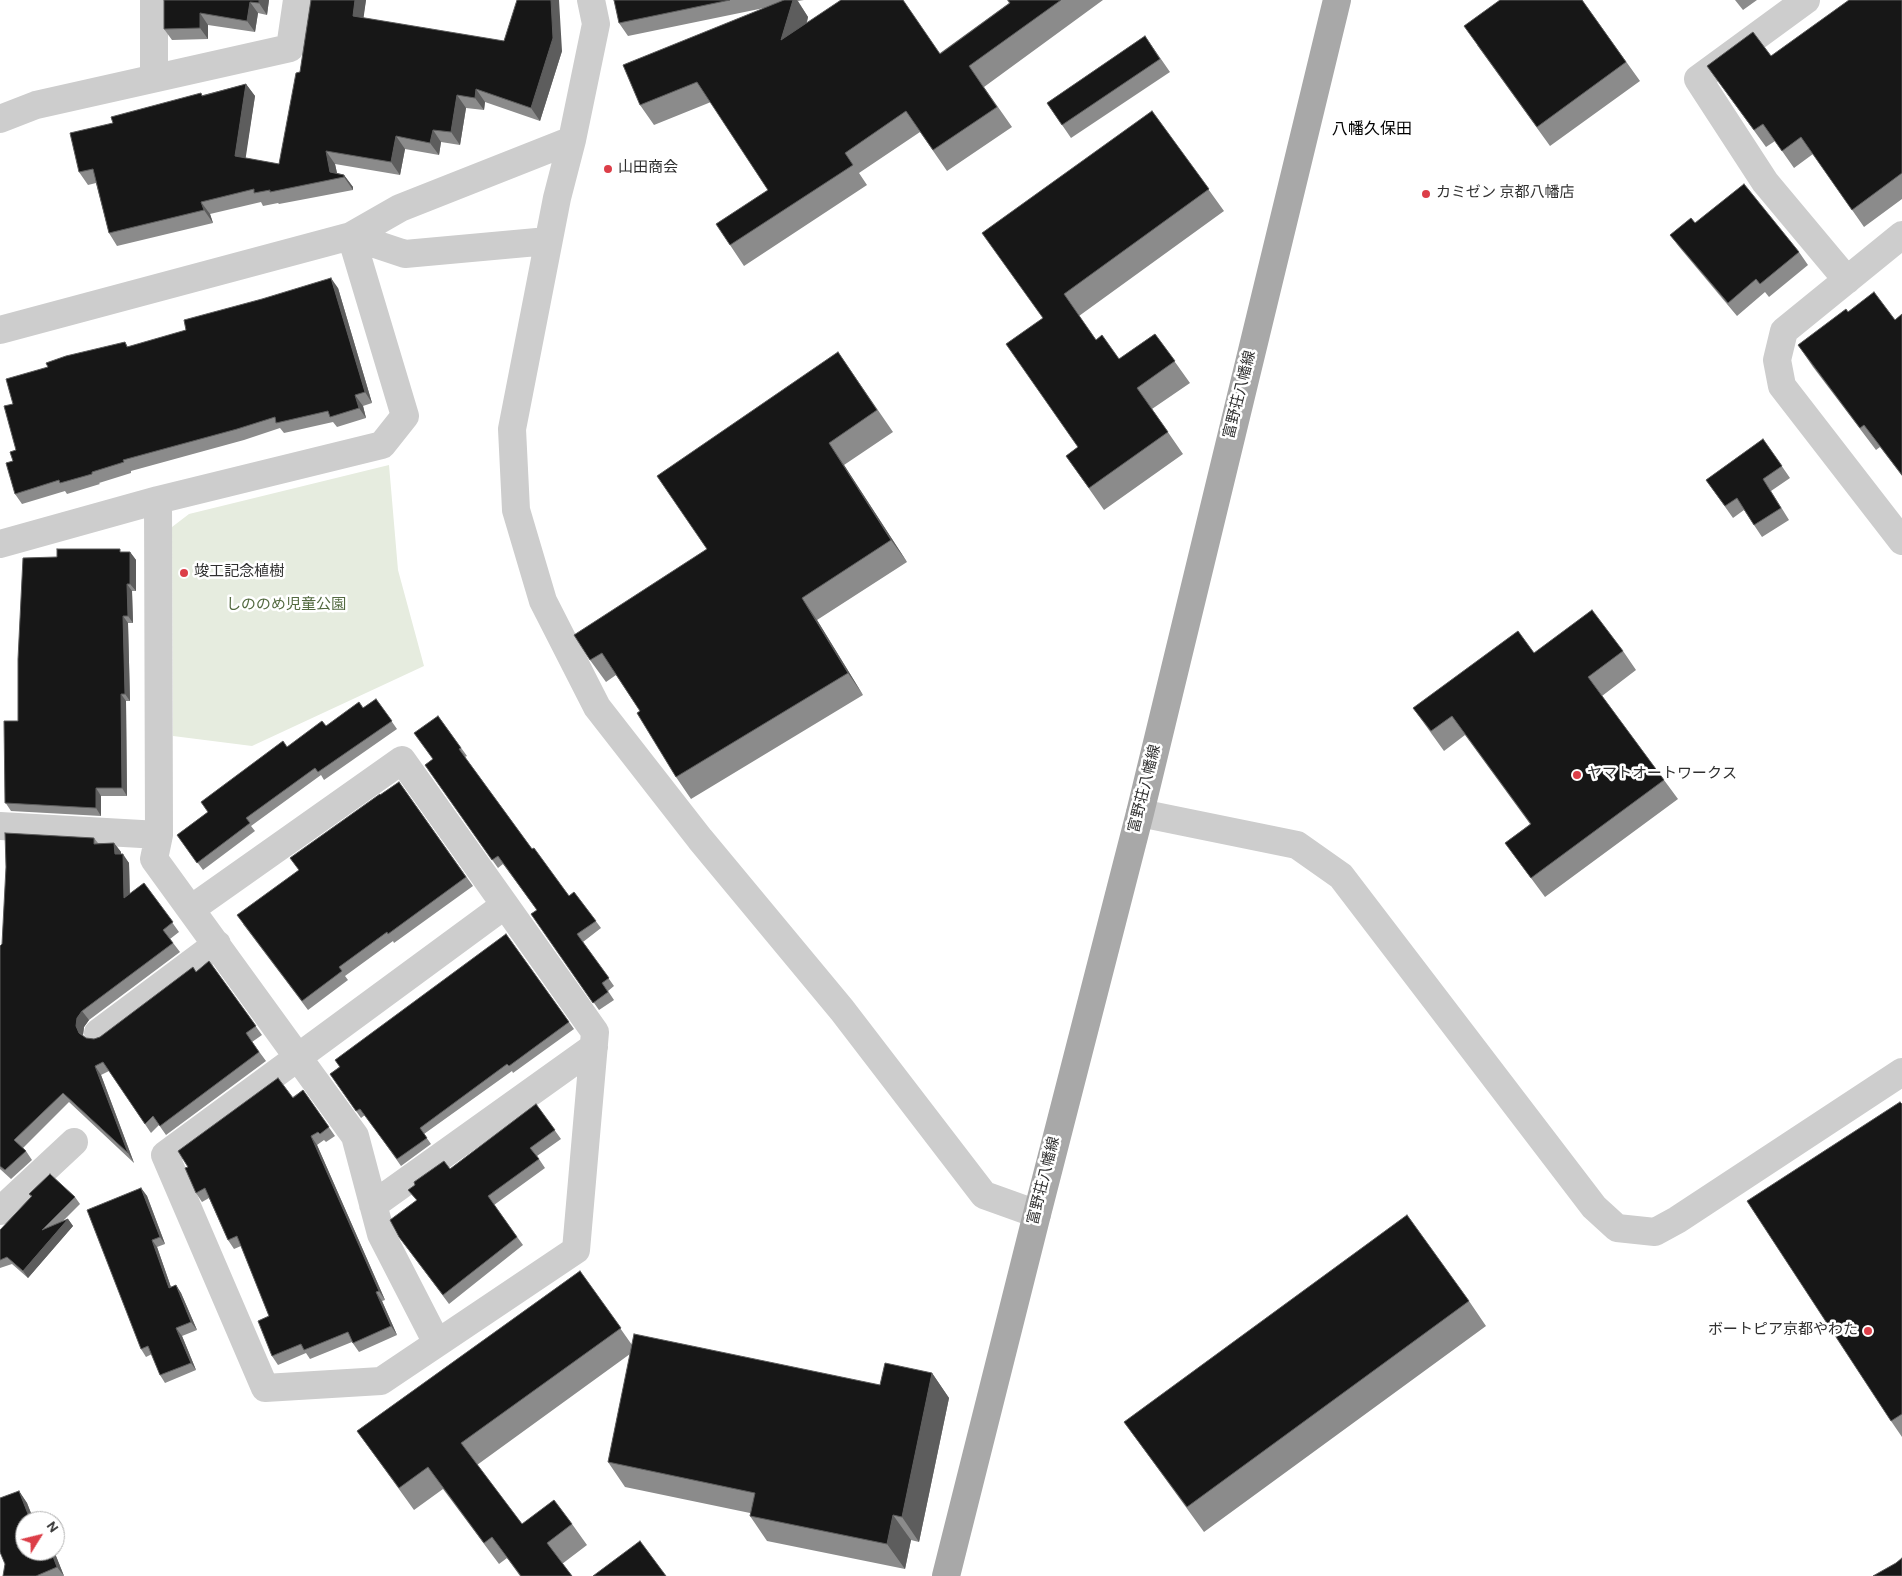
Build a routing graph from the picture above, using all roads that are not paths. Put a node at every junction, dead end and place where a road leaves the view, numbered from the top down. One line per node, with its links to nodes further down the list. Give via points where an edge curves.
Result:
1 (154, 0): 6 (street)
2 (297, 0): 6 (street, via 290,48)
3 (591, 0): 8 (street, via 596,24)
4 (1337, 0): 17 (main road, 富野荘八幡線)
5 (1806, 0): 12 (street, via 1698,78 1765,182)
6 (154, 78): 7 (street, via 36,105)
7 (0, 119)
8 (572, 140): 10 (street, via 400,208); 11 (street)
9 (1902, 235): 12 (street)
10 (351, 236): 11 (street, via 405,254); 13 (street); 14 (street, via 405,416 382,445)
11 (548, 240): 30 (street, via 512,430 516,510 543,602 597,707 700,839 842,1010 984,1195)
12 (1847, 280): 15 (street, via 1784,331 1777,360 1782,386)
13 (0, 330)
14 (158, 500): 16 (street); 19 (street)
15 (1902, 540)
16 (0, 544)
17 (1140, 813): 26 (street, via 1297,845 1341,876 1588,1199 1616,1228 1655,1232); 30 (main road, 富野荘八幡線)
18 (0, 826): 19 (street)
19 (159, 835): 21 (street, via 154,858)
20 (505, 905): 21 (street, via 402,760); 24 (street, via 596,1032); 25 (street)
21 (192, 909): 22 (street)
22 (217, 944): 23 (street); 25 (street)
23 (98, 1033)
24 (594, 1047): 28 (street); 31 (street, via 576,1250)
25 (298, 1057): 28 (street, via 355,1136); 31 (street, via 165,1155 266,1388 381,1380)
26 (1902, 1072)
27 (74, 1142): 29 (street)
28 (373, 1205): 31 (street, via 381,1234)
29 (0, 1211)
30 (1037, 1214): 32 (main road, 富野荘八幡線)
31 (437, 1343)
32 (946, 1576)

